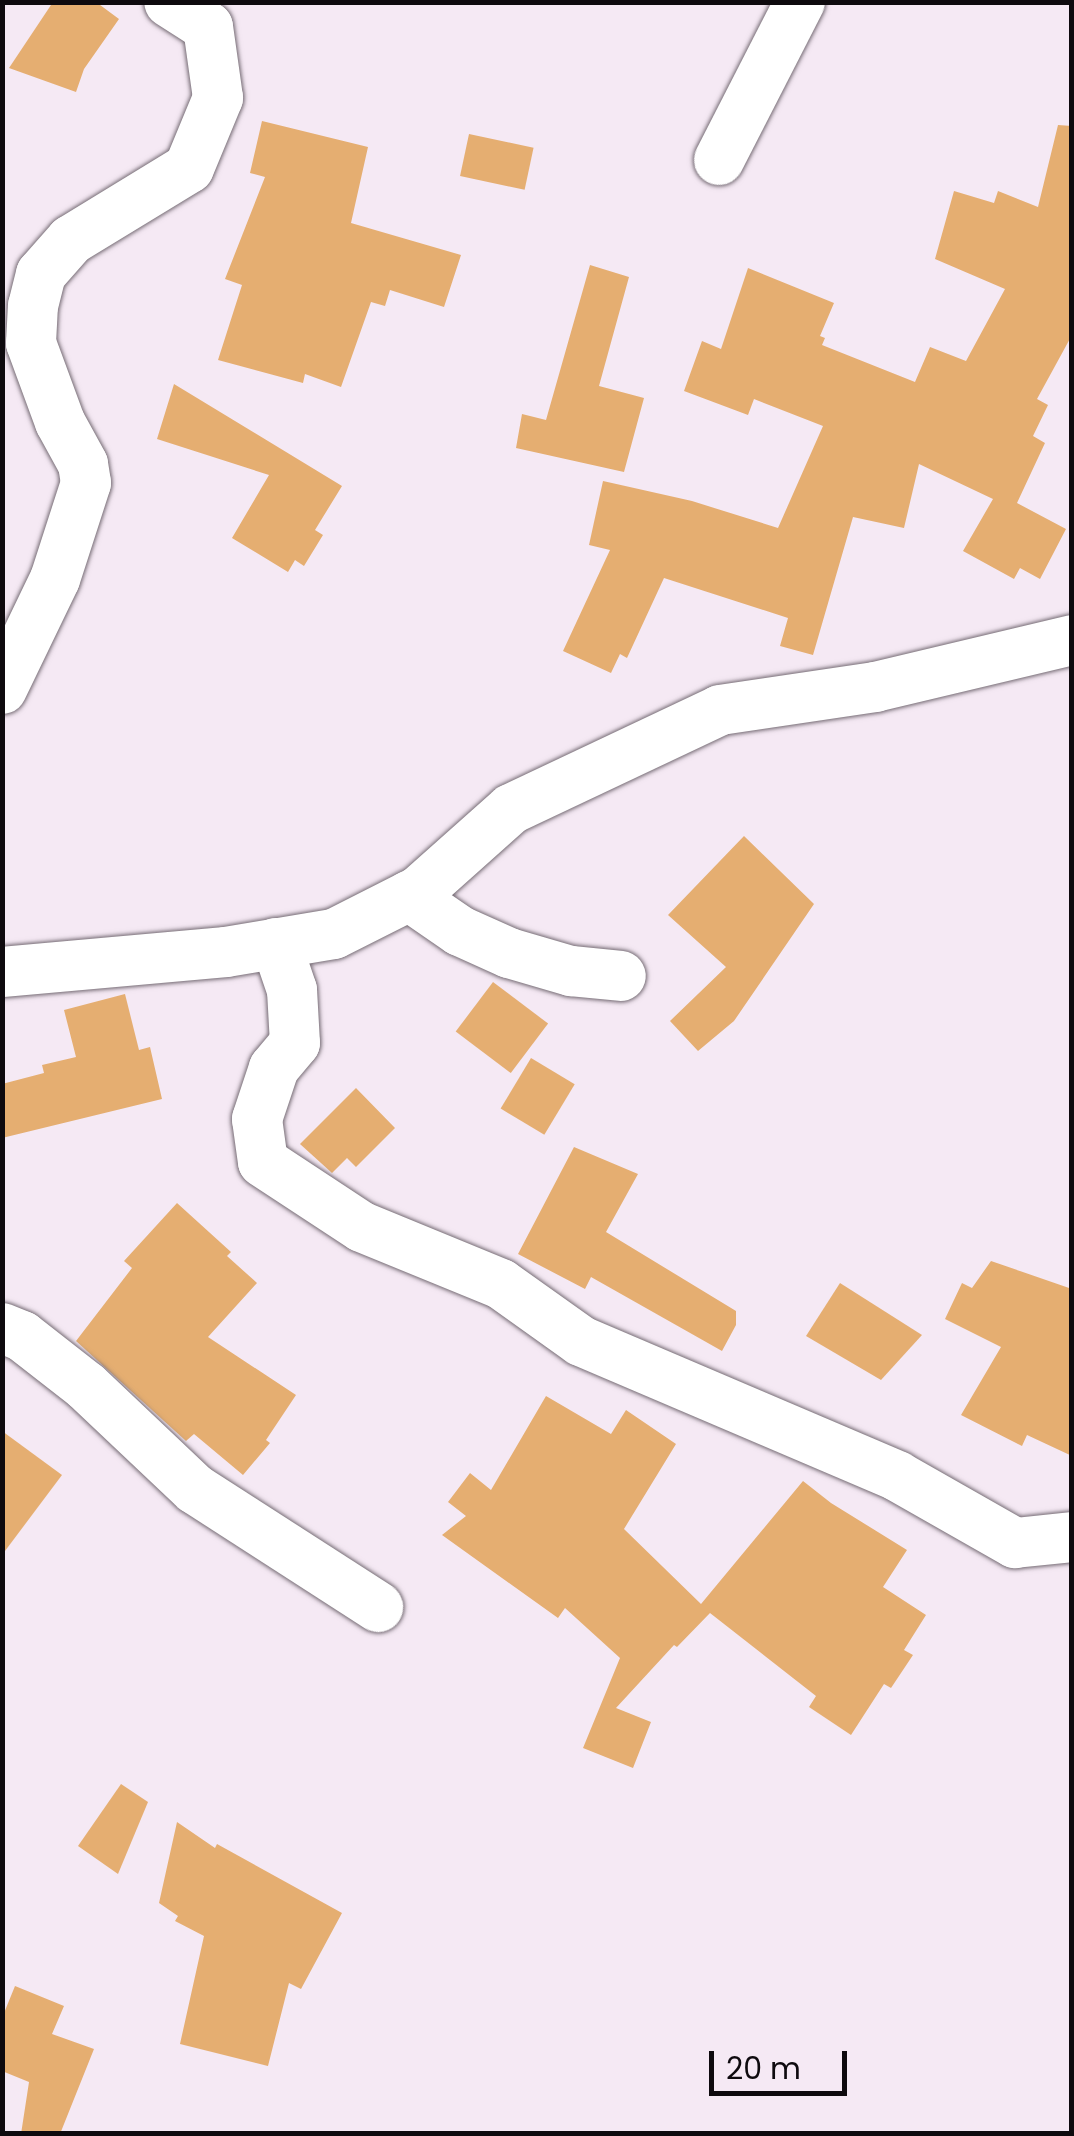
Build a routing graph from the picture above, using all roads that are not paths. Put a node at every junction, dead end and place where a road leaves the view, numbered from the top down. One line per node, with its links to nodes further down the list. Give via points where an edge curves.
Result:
1 (169, 2): 5 (street, via 208,27 218,98 189,168 71,240 41,274 31,343 86,484 55,578)
2 (800, 2): 3 (street)
3 (719, 160)
4 (1072, 640): 6 (street, via 875,687 720,710 512,808)
5 (2, 689)
6 (410, 896): 7 (street, via 334,934); 9 (street, via 460,931 509,953 570,971)
7 (276, 944): 8 (street); 11 (street, via 292,990 295,1043 274,1068 256,1119 263,1162 362,1228 501,1284 581,1341 897,1476 1016,1543)
8 (2, 972)
9 (621, 976)
10 (2, 1328): 12 (street, via 86,1386 195,1489)
11 (1072, 1536)
12 (378, 1607)

